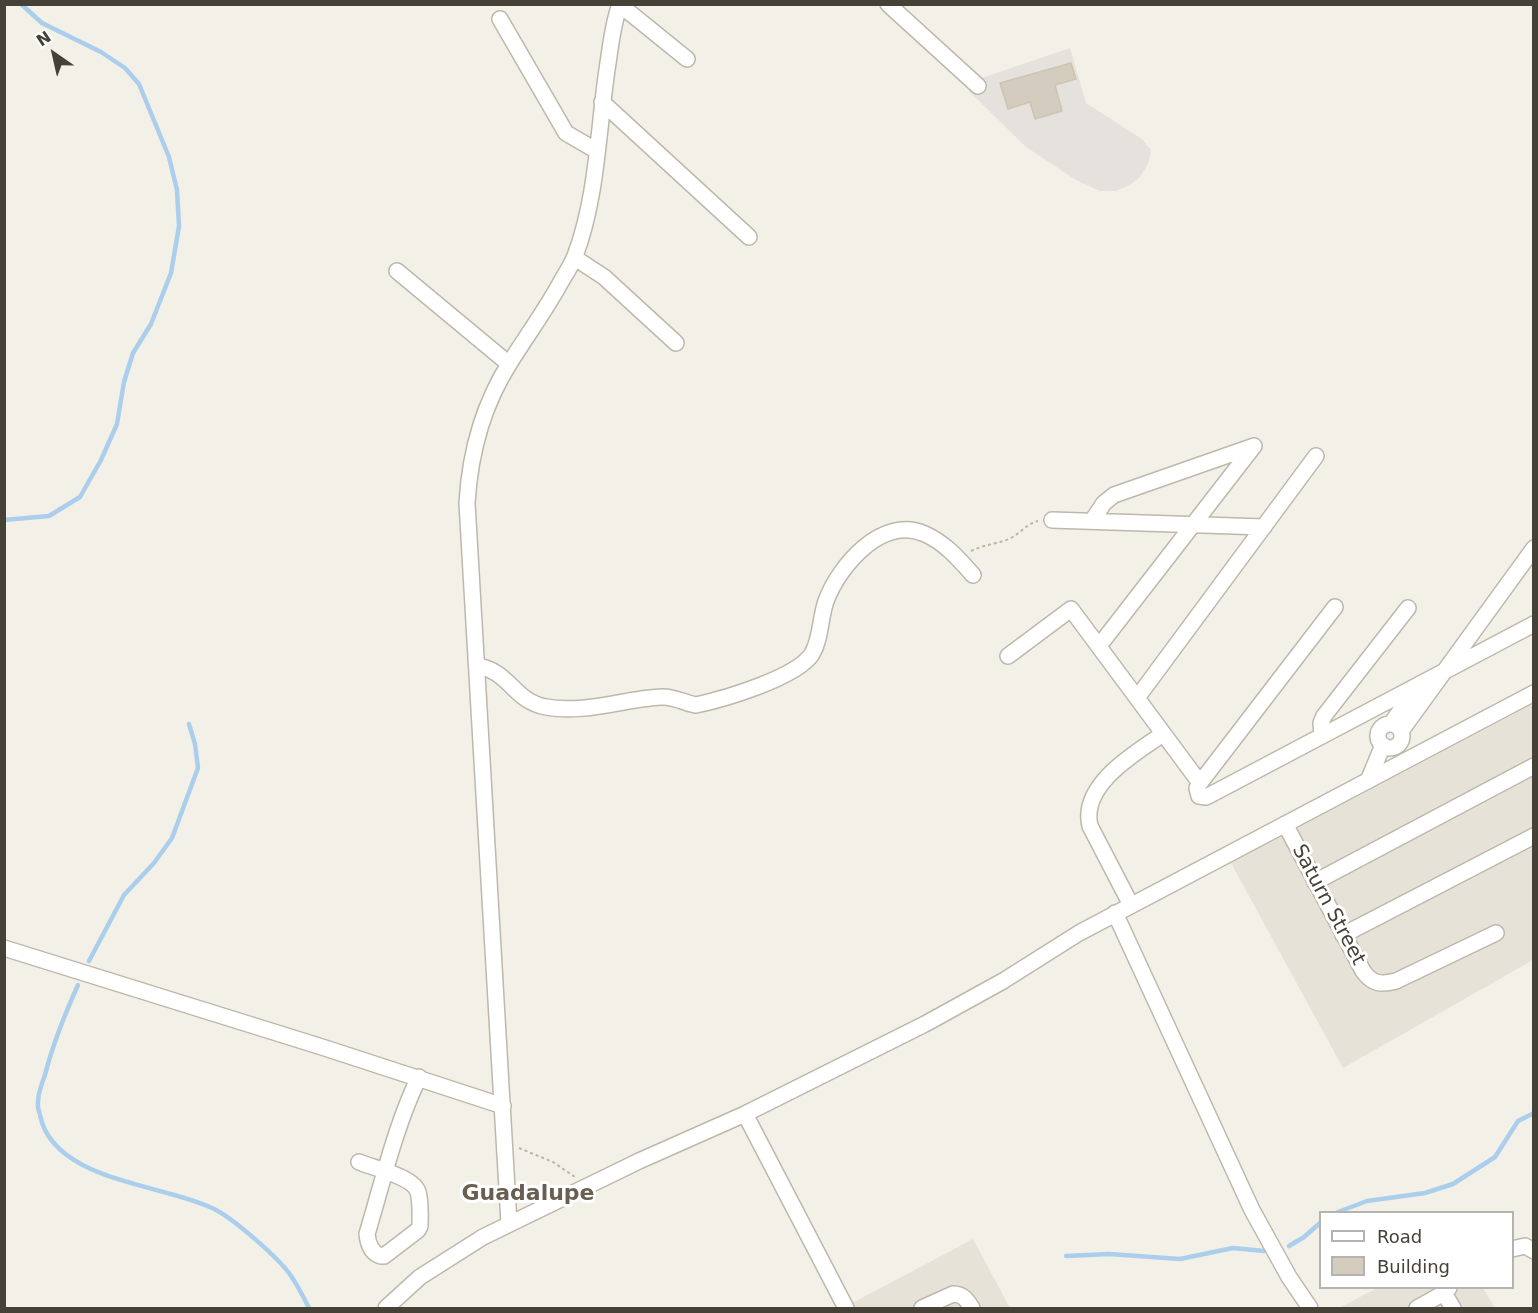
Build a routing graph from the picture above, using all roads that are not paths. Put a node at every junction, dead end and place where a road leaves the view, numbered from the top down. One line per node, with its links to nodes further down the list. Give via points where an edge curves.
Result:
1 (888, 4): 5 (street)
2 (620, 5): 4 (street); 6 (street)
3 (500, 19): 7 (street, via 562,128)
4 (687, 59)
5 (978, 86)
6 (602, 102): 7 (street); 8 (street)
7 (597, 151): 9 (street, via 590,203)
8 (749, 237)
9 (575, 258): 11 (street, via 604,277); 12 (street)
10 (397, 272): 12 (street)
11 (676, 343)
12 (509, 364): 25 (street, via 490,399 469,469 467,503)
13 (1316, 456): 17 (street)
14 (1052, 520): 15 (street)
15 (1092, 521): 16 (street); 16 (street, via 1114,495 1254,446)
16 (1193, 525): 17 (street); 23 (street)
17 (1264, 527): 29 (street)
18 (1533, 548): 26 (street)
19 (973, 575): 25 (street, via 936,540 923,533 907,530 878,538 850,559 840,574 826,600 812,654 803,663 788,673 696,705 660,697 596,707 546,707 520,696 497,672)
20 (1335, 607): 37 (street)
21 (1408, 608): 32 (street, via 1324,716)
22 (1533, 624): 26 (street)
23 (1099, 646): 24 (street, via 1071,609); 29 (street)
24 (1008, 656)
25 (477, 666): 47 (street)
26 (1443, 672): 27 (street); 30 (street)
27 (1418, 686): 30 (street); 32 (street)
28 (1533, 693): 34 (street)
29 (1137, 698): 31 (street)
30 (1396, 728): 33 (street, via 1401,740); 33 (street, via 1386,724 1379,732 1380,741)
31 (1163, 734): 37 (street); 41 (street, via 1111,773 1092,800 1088,815)
32 (1322, 736): 37 (street, via 1206,797 1197,793)
33 (1389, 746): 34 (street); 36 (street)
34 (1403, 762): 36 (street)
35 (1533, 766): 40 (street)
36 (1368, 780): 38 (street)
37 (1200, 783)
38 (1285, 824): 40 (street, Saturn Street); 41 (street)
39 (1533, 836): 44 (street)
40 (1315, 882): 44 (street, Saturn Street)
41 (1131, 905): 42 (street)
42 (1115, 914): 48 (street, via 966,1002); 59 (street, via 1252,1210)
43 (1496, 933): 44 (street, Saturn Street, via 1385,984 1368,978)
44 (1343, 935)
45 (4, 948): 46 (street)
46 (419, 1077): 47 (street); 50 (street, via 399,1123)
47 (503, 1106): 51 (street)
48 (745, 1114): 51 (street); 56 (street)
49 (359, 1162): 50 (street)
50 (386, 1173): 50 (street, via 408,1180 417,1189 420,1226 381,1256 370,1247 367,1234)
51 (509, 1223): 55 (street, via 442,1261)
52 (1514, 1249): 53 (street, via 1525,1246)
53 (1533, 1251)
54 (1447, 1290): 60 (street); 61 (street)
55 (386, 1308)
56 (846, 1308)
57 (922, 1308): 58 (street, via 958,1294)
58 (972, 1308)
59 (1310, 1308)
60 (1417, 1308)
61 (1453, 1308)

